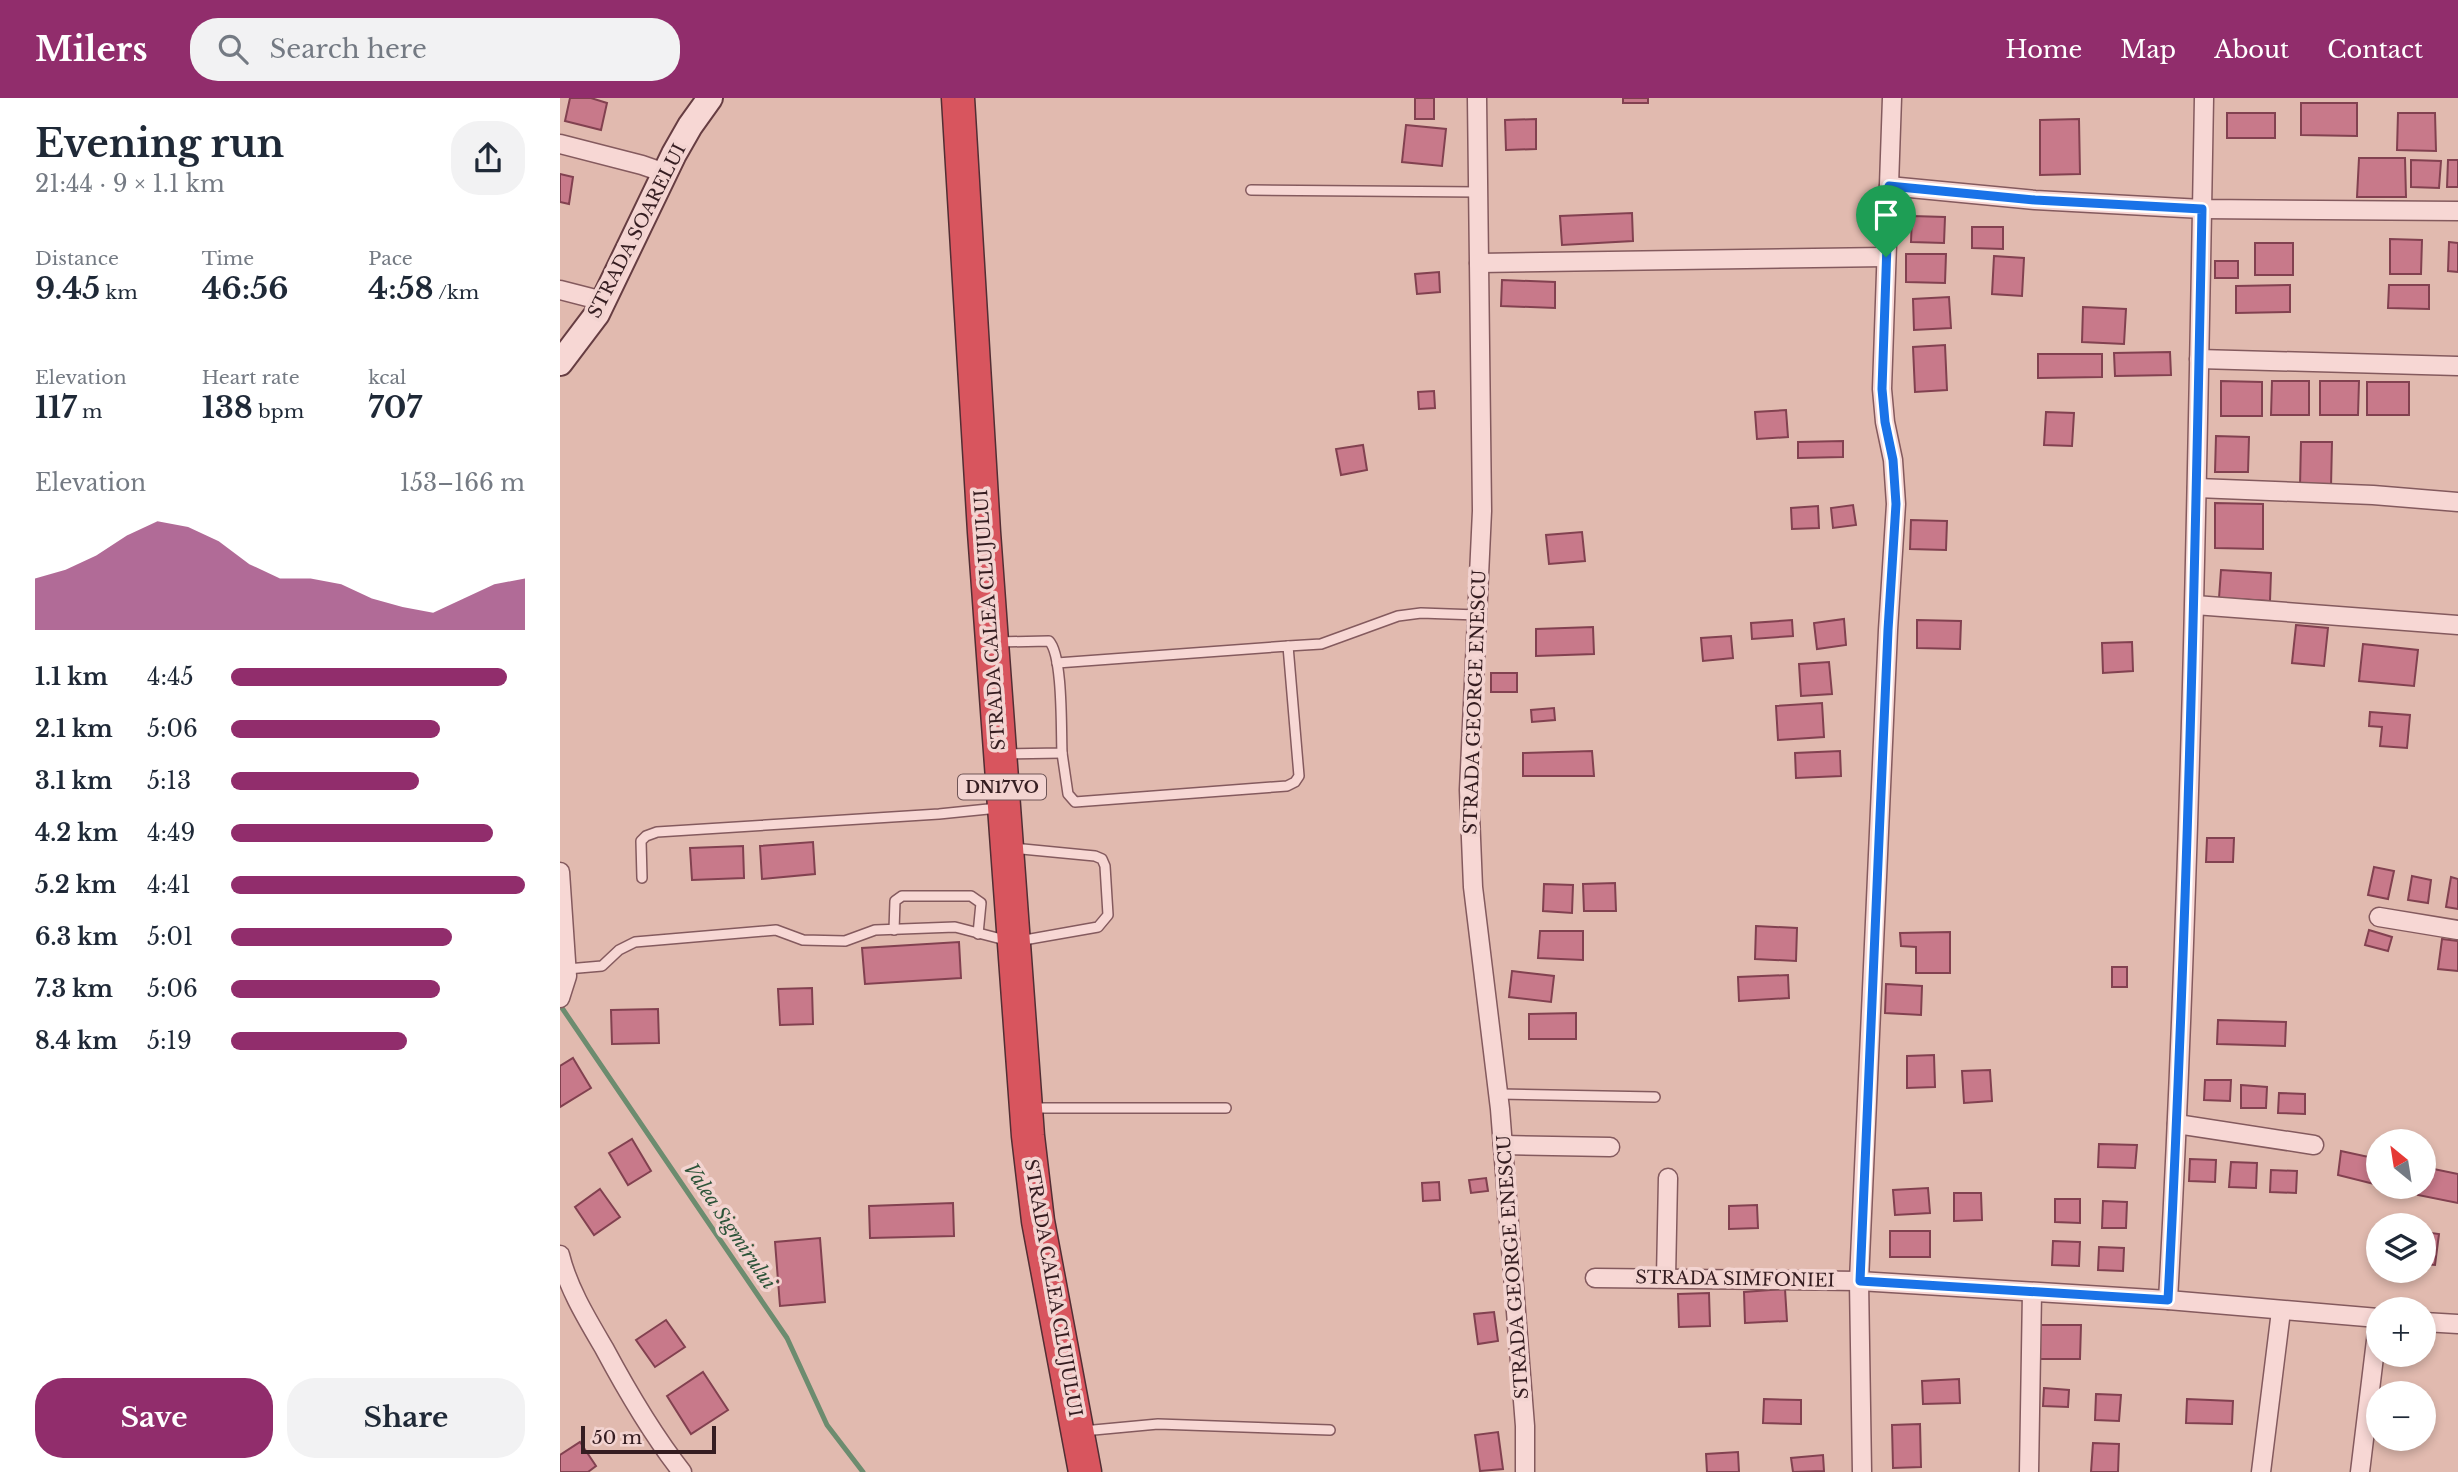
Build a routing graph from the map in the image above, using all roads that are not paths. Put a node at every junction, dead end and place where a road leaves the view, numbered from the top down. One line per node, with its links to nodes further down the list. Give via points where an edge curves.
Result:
1 (710, 98): 7 (main road, STRADA SOARELUI)
2 (958, 98): 25 (highway, STRADA CALEA CLUJULUI / DN17VO)
3 (1477, 98): 10 (street, STRADA GEORGE ENESCU)
4 (1892, 98): 8 (street)
5 (2204, 98): 11 (street)
6 (560, 144): 7 (street)
7 (665, 173): 16 (main road, STRADA SOARELUI)
8 (1889, 186): 11 (street); 13 (street)
9 (1251, 190): 10 (lane)
10 (1478, 192): 14 (street, STRADA GEORGE ENESCU)
11 (2202, 209): 12 (street); 17 (street)
12 (2458, 211)
13 (1886, 257): 14 (street); 53 (street, via 1882,389 1896,504)
14 (1479, 263): 23 (street, STRADA GEORGE ENESCU, via 1482,511)
15 (560, 289): 16 (street)
16 (603, 301): 18 (main road, STRADA SOARELUI)
17 (2199, 359): 19 (street); 20 (street)
18 (560, 363)
19 (2458, 366)
20 (2197, 488): 21 (street); 22 (street)
21 (2458, 502)
22 (2195, 605): 24 (street); 45 (street)
23 (1477, 615): 26 (lane, via 1398,616 1321,645); 41 (street, STRADA GEORGE ENESCU, via 1469,790 1472,873)
24 (2458, 625)
25 (992, 642): 27 (lane, via 1049,641); 29 (highway, STRADA CALEA CLUJULUI / DN17VO)
26 (1288, 646): 27 (lane); 28 (lane, via 1299,776 1287,786 1075,802 1068,794)
27 (1057, 663): 28 (lane)
28 (1062, 753): 29 (lane)
29 (1000, 754): 30 (highway, STRADA CALEA CLUJULUI / DN17VO)
30 (1004, 807): 31 (highway, STRADA CALEA CLUJULUI / DN17VO); 33 (lane, via 657,832 641,841)
31 (1007, 847): 38 (highway, STRADA CALEA CLUJULUI / DN17VO); 38 (lane, via 1095,856 1105,866 1108,915 1098,927)
32 (560, 872): 39 (street)
33 (642, 878)
34 (2379, 917): 36 (street)
35 (894, 930): 37 (lane, via 955,927); 37 (lane, via 894,901 902,896 971,896 981,903); 39 (lane, via 876,930 845,941 803,940 776,930 635,942 602,965)
36 (2458, 930)
37 (978, 934): 38 (lane)
38 (1013, 942): 43 (highway, STRADA CALEA CLUJULUI / DN17VO)
39 (566, 969): 40 (street)
40 (561, 996)
41 (1499, 1094): 42 (lane); 46 (street, STRADA GEORGE ENESCU)
42 (1655, 1097)
43 (1026, 1108): 44 (lane); 62 (highway, STRADA CALEA CLUJULUI / DN17VO, via 1038,1221)
44 (1226, 1108)
45 (2178, 1124): 47 (street); 55 (street)
46 (1503, 1145): 48 (street); 65 (street, STRADA GEORGE ENESCU)
47 (2314, 1145)
48 (1610, 1147)
49 (1668, 1178): 52 (street)
50 (560, 1255): 63 (street, via 602,1346)
51 (1595, 1278): 52 (street, STRADA SIMFONIEI)
52 (1666, 1278): 53 (street, STRADA SIMFONIEI)
53 (1860, 1281): 54 (street, STRADA SIMFONIEI); 66 (street)
54 (2032, 1292): 55 (street, STRADA SIMFONIEI); 67 (street)
55 (2168, 1300): 56 (street, STRADA SIMFONIEI)
56 (2281, 1311): 57 (street, STRADA SIMFONIEI); 68 (street)
57 (2366, 1317)
58 (2436, 1323): 59 (street)
59 (2458, 1324)
60 (2373, 1367): 69 (street)
61 (1330, 1430): 62 (lane, via 1158,1424)
62 (1077, 1432): 64 (highway, STRADA CALEA CLUJULUI / DN17VO)
63 (682, 1472)
64 (1085, 1472)
65 (1525, 1472)
66 (1861, 1472)
67 (2029, 1472)
68 (2261, 1472)
69 (2360, 1472)

